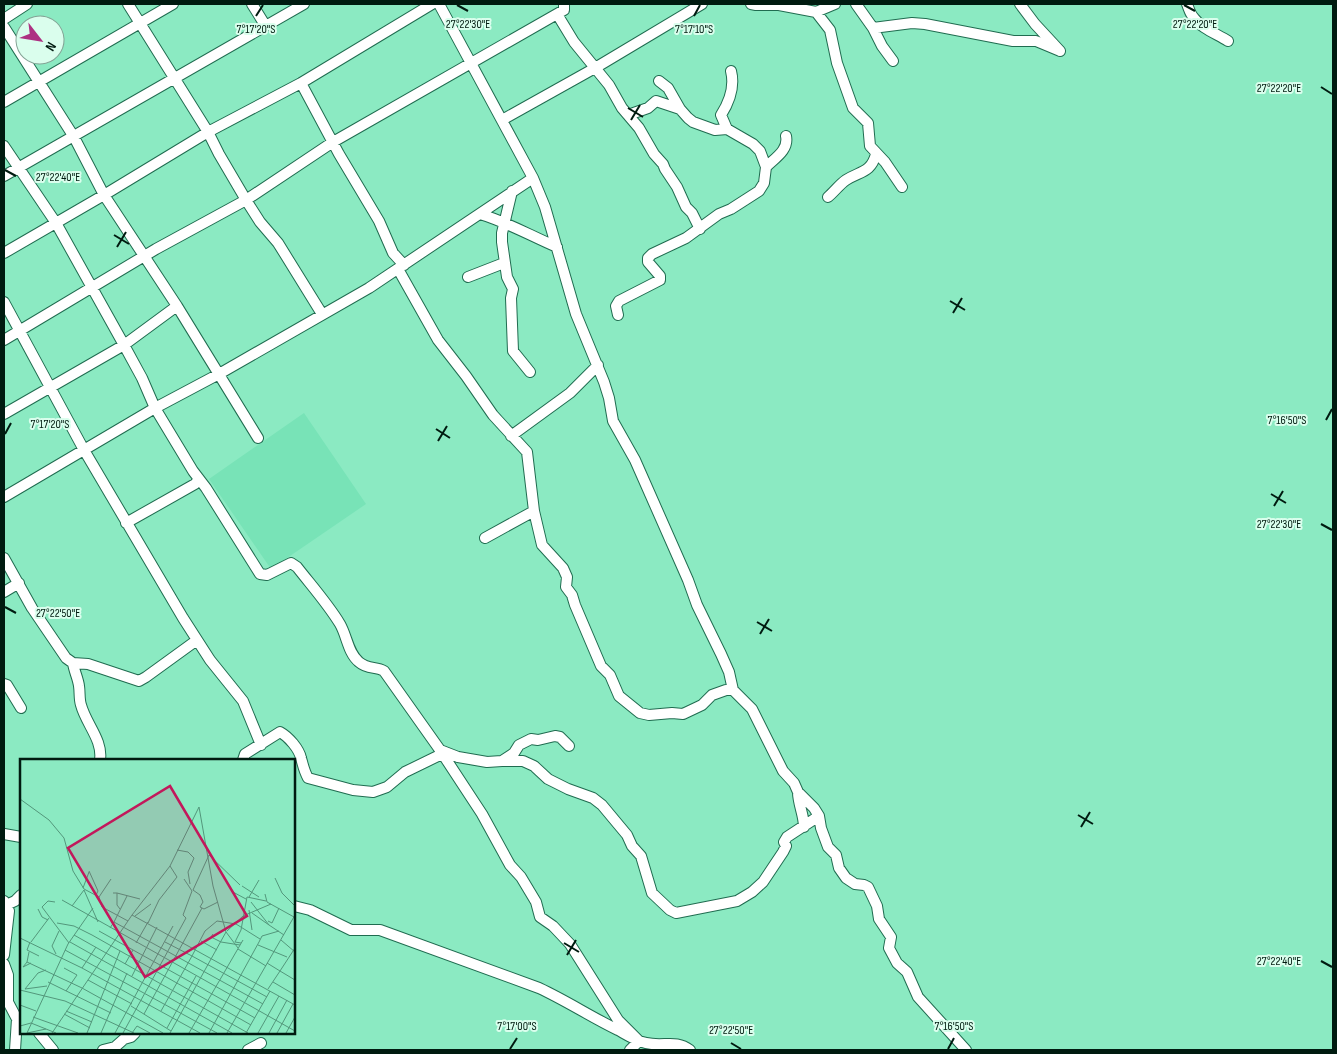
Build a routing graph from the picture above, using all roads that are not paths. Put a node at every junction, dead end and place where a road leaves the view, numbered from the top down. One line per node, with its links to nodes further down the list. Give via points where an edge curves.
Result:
1 (27, 4): 17 (street)
2 (128, 4): 18 (street)
3 (173, 4): 18 (street)
4 (252, 4): 19 (street)
5 (304, 4): 19 (street)
6 (432, 4): 30 (street)
7 (439, 4): 24 (street)
8 (564, 4): 16 (street, via 564,10)
9 (702, 4): 25 (street)
10 (751, 4): 15 (street, via 779,4)
11 (835, 4): 15 (street)
12 (856, 4): 21 (street)
13 (1020, 4): 21 (street, via 1060,51 1036,42 1013,42 925,24)
14 (1186, 4): 22 (street, via 1202,27)
15 (816, 12): 41 (street, via 830,30 837,63 853,108 868,123 869,142)
16 (557, 14): 24 (street); 25 (street)
17 (4, 19)
18 (141, 23): 27 (street); 28 (street)
19 (265, 25): 27 (street)
20 (4, 27): 28 (street)
21 (872, 28): 23 (street)
22 (1228, 41)
23 (893, 61)
24 (471, 63): 34 (street); 39 (street)
25 (595, 68): 33 (street); 34 (street)
26 (730, 71): 35 (street, via 732,90 721,115)
27 (174, 78): 36 (street); 38 (street)
28 (39, 82): 31 (street); 38 (street)
29 (659, 82): 32 (street, via 668,88)
30 (301, 83): 36 (street); 39 (street)
31 (4, 102)
32 (680, 109): 33 (street, via 656,101 648,108); 35 (street, via 693,122 715,130)
33 (628, 115): 54 (street, via 663,164)
34 (502, 120): 45 (street)
35 (727, 129): 42 (street, via 753,144 760,151)
36 (208, 132): 48 (street); 50 (street)
37 (786, 136): 42 (street, via 785,148)
38 (74, 137): 43 (street); 48 (street)
39 (333, 142): 50 (street); 59 (street, via 379,221)
40 (4, 146): 43 (street)
41 (876, 154): 46 (street); 49 (street, via 868,169 846,180)
42 (766, 167): 54 (street, via 759,192 719,214)
43 (18, 168): 44 (street); 52 (street)
44 (4, 176)
45 (533, 178): 47 (street); 55 (street)
46 (902, 187)
47 (512, 192): 51 (street); 53 (street)
48 (104, 195): 52 (street); 57 (street)
49 (828, 197)
50 (246, 200): 57 (street); 64 (street, via 278,243)
51 (480, 214): 53 (street); 59 (street)
52 (56, 223): 56 (street); 61 (street)
53 (506, 223): 55 (street); 58 (street, via 502,233)
54 (700, 229): 65 (street, via 648,258 660,280 620,301 616,306)
55 (557, 247): 69 (street, via 576,314)
56 (4, 253)
57 (143, 257): 61 (street); 63 (street)
58 (504, 263): 60 (street); 70 (street, via 512,289 513,351)
59 (401, 267): 64 (street); 75 (street, via 438,340)
60 (468, 276)
61 (91, 288): 66 (street); 68 (street)
62 (4, 302): 66 (street)
63 (177, 306): 68 (street); 71 (street)
64 (322, 314): 71 (street)
65 (618, 315)
66 (19, 331): 67 (street); 72 (street)
67 (4, 340)
68 (124, 345): 72 (street); 73 (street)
69 (598, 365): 75 (street, via 570,393); 89 (street, via 613,421 635,460 729,672)
70 (530, 372)
71 (219, 374): 73 (street); 76 (street)
72 (50, 387): 74 (street); 77 (street)
73 (155, 408): 77 (street); 78 (street)
74 (4, 414)
75 (511, 436): 80 (street, via 528,454)
76 (258, 438)
77 (84, 450): 79 (street); 81 (street)
78 (199, 478): 81 (street, via 194,484); 93 (street, via 260,574 267,575 291,563 297,567 339,623 354,657 369,668 384,671)
79 (4, 498)
80 (534, 512): 82 (street); 89 (street, via 542,545 563,568 567,577 566,587 574,598 601,666 626,703 649,715 683,714 702,706 712,695)
81 (126, 522): 86 (street)
82 (485, 538)
83 (4, 558): 84 (street)
84 (19, 583): 85 (street); 87 (street, via 63,655)
85 (4, 592)
86 (197, 640): 87 (street, via 139,681 88,664); 91 (street, via 243,701)
87 (73, 663): 94 (street, via 81,706 94,733)
88 (4, 684): 90 (street)
89 (733, 690): 97 (street, via 752,709 782,771)
90 (21, 708)
91 (261, 745): 93 (street, via 280,732 301,755 308,778 373,792 387,787 405,772); 95 (street, via 245,754)
92 (569, 746): 96 (street, via 555,736 531,739)
93 (441, 752): 96 (street, via 487,762); 111 (street, via 482,814 510,865 521,876 536,902 540,917 570,944 618,1020)
94 (100, 759)
95 (243, 759)
96 (502, 761): 99 (street, via 523,761 548,779 602,805 641,856 652,893 676,913 737,901 752,892 763,882 783,852 787,837)
97 (798, 792): 98 (street); 99 (street)
98 (819, 816): 99 (street); 100 (street)
99 (804, 827): 100 (street)
100 (821, 828): 119 (street, via 846,878 855,884 866,885 871,892 880,919 892,939 889,948 907,972 918,997)
101 (4, 834): 102 (street)
102 (20, 838)
103 (10, 903): 105 (street)
104 (295, 906): 111 (street, via 351,930 380,930 539,988)
105 (4, 955)
106 (4, 964): 107 (street, via 8,975)
107 (6, 1000): 108 (street); 113 (street, via 17,1019)
108 (20, 1014)
109 (40, 1034): 114 (street)
110 (133, 1034): 115 (street, via 115,1047)
111 (638, 1041): 117 (street); 118 (street, via 660,1046 679,1043)
112 (261, 1043): 116 (street)
113 (15, 1050)
114 (53, 1050)
115 (103, 1050)
116 (248, 1050)
117 (630, 1050)
118 (690, 1050)
119 (966, 1050)

